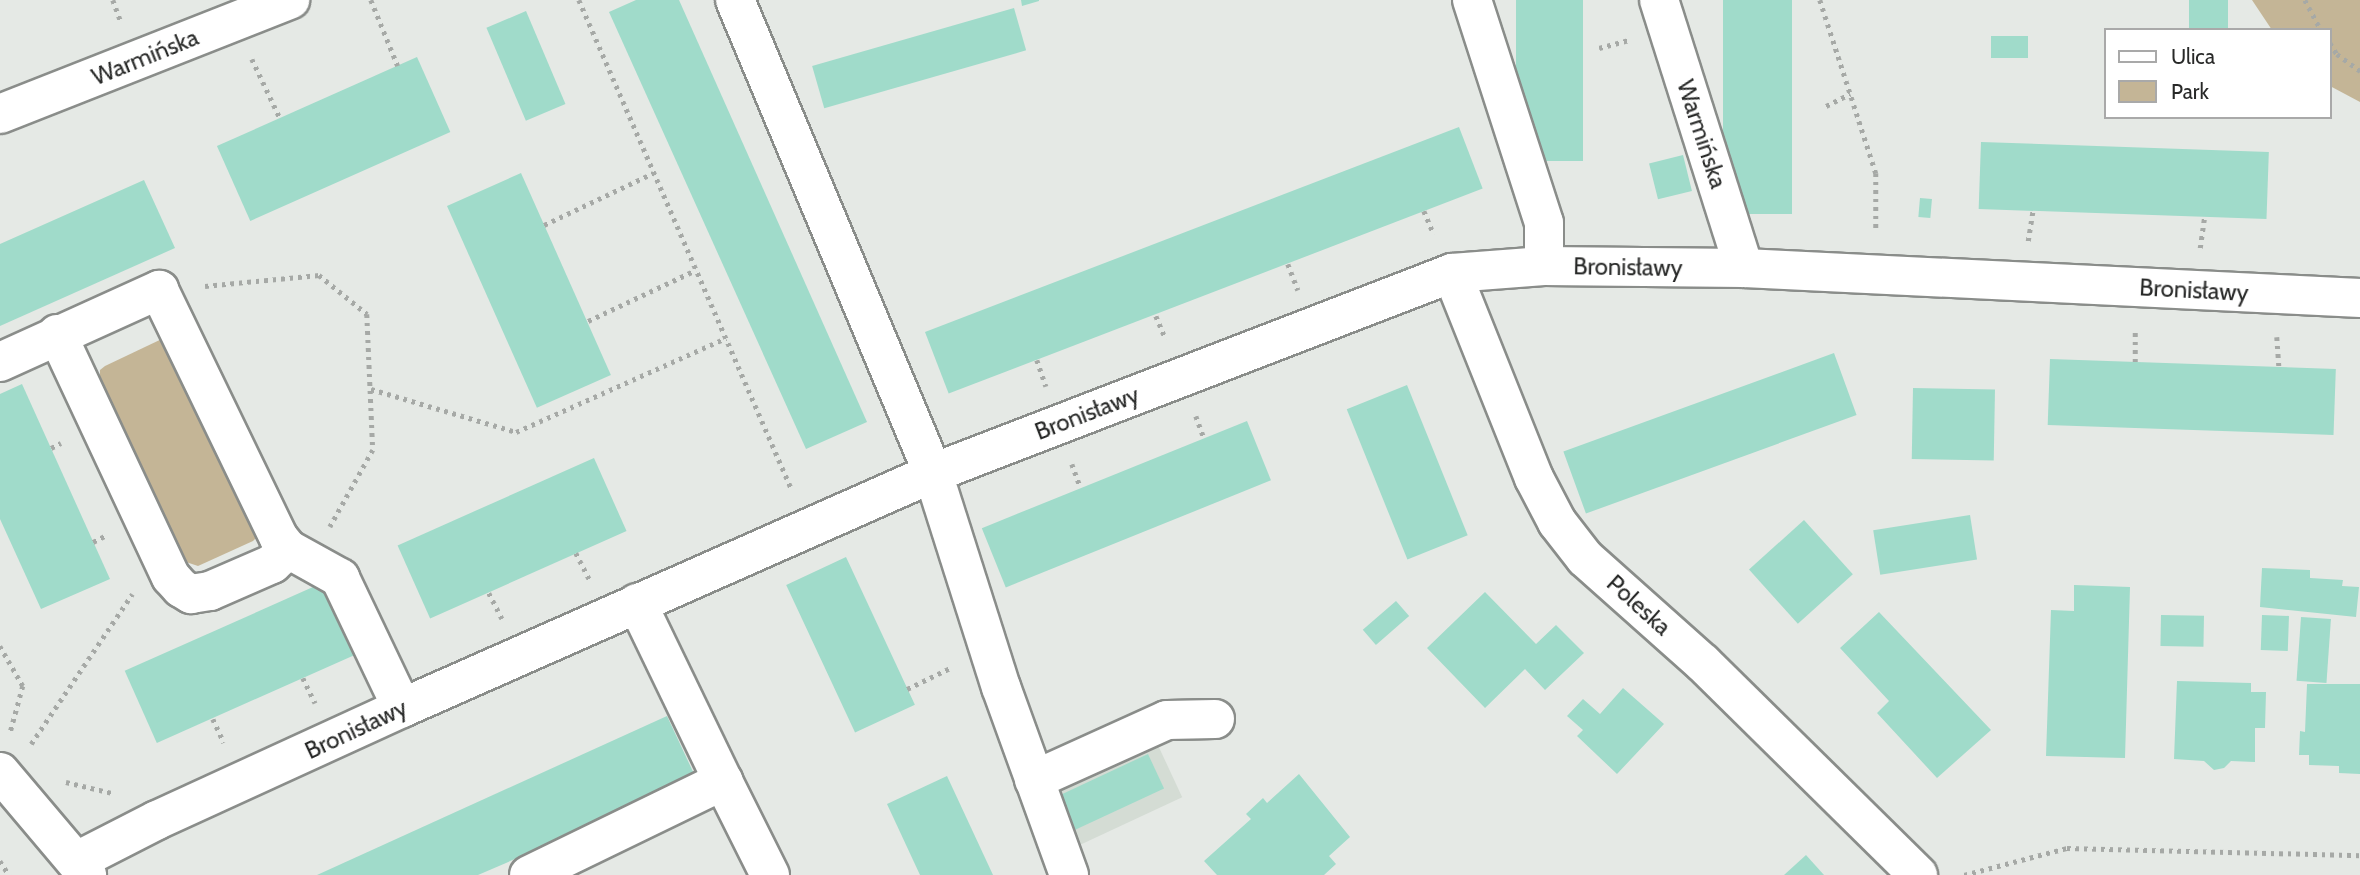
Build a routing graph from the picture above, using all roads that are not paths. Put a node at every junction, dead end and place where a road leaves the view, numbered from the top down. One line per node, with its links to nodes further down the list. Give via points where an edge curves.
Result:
1 (290, 0): 5 (street, Warmińska)
2 (735, 0): 12 (street)
3 (1472, 0): 6 (street, via 1544,223)
4 (1659, 0): 7 (street, Warmińska)
5 (0, 114)
6 (1544, 266): 7 (street, Bronisławy); 8 (street, Bronisławy)
7 (1744, 268): 9 (street, Bronisławy)
8 (1452, 272): 12 (street, Bronisławy); 24 (street, Poleska, via 1534,478 1557,522 1585,558 1703,663)
9 (2360, 298)
10 (57, 334): 11 (street); 13 (street, via 181,588 191,594 210,591); 13 (street, via 159,289 279,538)
11 (0, 362)
12 (933, 472): 14 (street, Bronisławy); 18 (street)
13 (299, 555): 15 (street, via 340,578)
14 (637, 603): 15 (street, Bronisławy); 19 (street)
15 (402, 708): 20 (street, Bronisławy, via 157,820)
16 (1215, 719): 18 (street, via 1167,720)
17 (13, 761): 20 (street)
18 (1034, 780): 23 (street)
19 (723, 781): 21 (street); 22 (street)
20 (82, 868)
21 (529, 875)
22 (771, 875)
23 (1069, 875)
24 (1918, 875)

